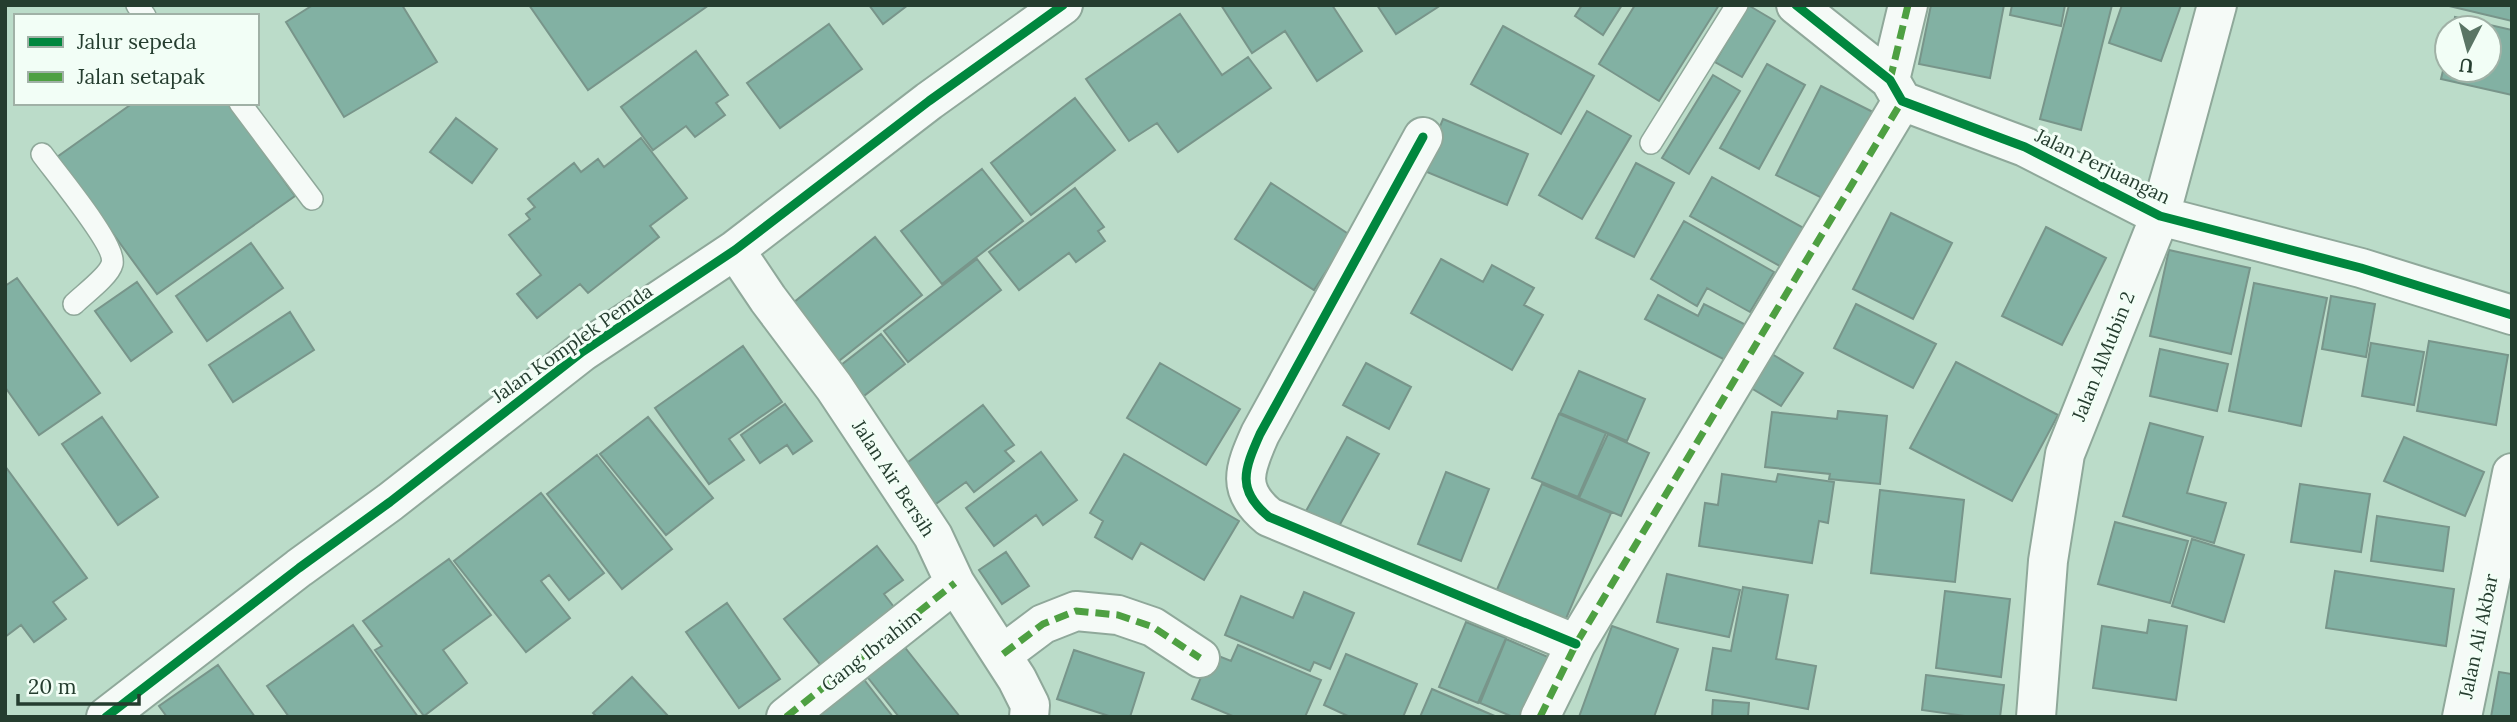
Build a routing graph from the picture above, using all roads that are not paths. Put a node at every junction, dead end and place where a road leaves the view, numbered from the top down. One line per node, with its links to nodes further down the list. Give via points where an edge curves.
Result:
1 (1063, 5): 13 (street, Jalan Komplek Pemda)
2 (1737, 5): 9 (lane)
3 (1796, 5): 6 (street, Jalan Perjuangan)
4 (1908, 5): 6 (street)
5 (2217, 5): 12 (street, Jalan AlMubin 2)
6 (1896, 90): 12 (street, Jalan Perjuangan, via 2025,146); 18 (street)
7 (242, 105): 11 (lane)
8 (1423, 137): 18 (street, via 1260,434 1248,461 1245,487 1254,505 1269,517)
9 (1651, 143)
10 (42, 154): 14 (lane, via 103,237 113,263)
11 (312, 199)
12 (2160, 216): 15 (street, Jalan Perjuangan, via 2361,268); 25 (street, Jalan AlMubin 2, via 2065,454 2048,561)
13 (735, 250): 17 (street, Jalan Air Bersih, via 933,536); 21 (street, Jalan Komplek Pemda, via 582,352)
14 (74, 304)
15 (2512, 315)
16 (2512, 473): 26 (street, Jalan Ali Akbar)
17 (955, 583): 19 (street, Jalan Air Bersih); 22 (street, Gang Ibrahim)
18 (1576, 644): 24 (street)
19 (1003, 654): 20 (street, via 1043,624 1076,611 1118,615 1153,627); 23 (street, Jalan Air Bersih, via 1030,705)
20 (1200, 658)
21 (106, 717)
22 (786, 717)
23 (1030, 717)
24 (1540, 717)
25 (2036, 717)
26 (2462, 717)

